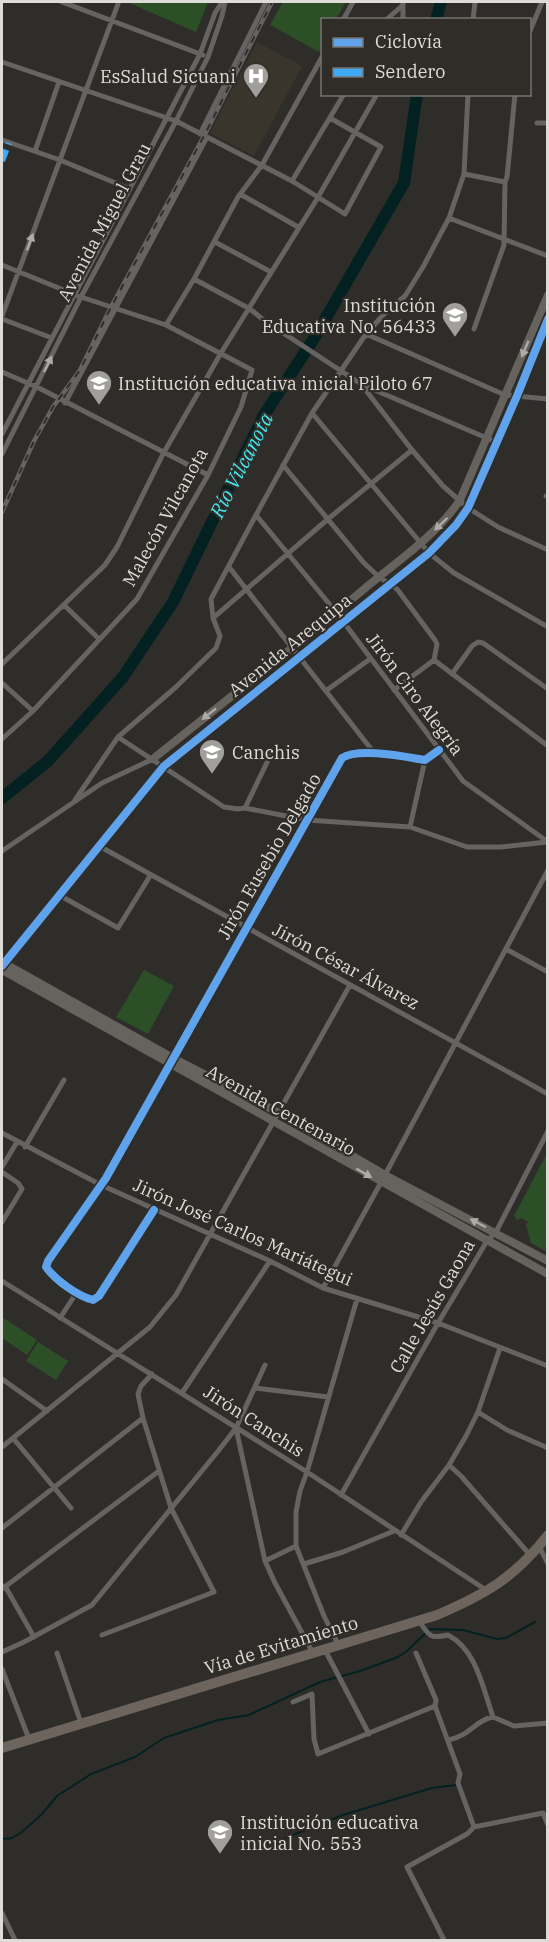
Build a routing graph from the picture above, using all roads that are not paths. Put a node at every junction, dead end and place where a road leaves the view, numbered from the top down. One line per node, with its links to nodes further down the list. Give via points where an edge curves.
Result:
1 (62, 2): 12 (street)
2 (224, 2): 14 (street, Avenida Miguel Grau, via 215,13); 15 (street, Avenida Miguel Grau)
3 (267, 2): 30 (street)
4 (353, 2): 9 (street)
5 (475, 2): 11 (street)
6 (542, 2): 13 (street)
7 (403, 3): 10 (street)
8 (117, 4): 12 (street)
9 (344, 18)
10 (388, 18)
11 (473, 18)
12 (111, 21): 14 (street); 19 (street)
13 (531, 29)
14 (200, 54): 15 (street); 24 (street, Avenida Miguel Grau)
15 (207, 57): 26 (street, Avenida Miguel Grau)
16 (321, 59): 35 (street)
17 (2, 62): 18 (street)
18 (59, 82): 19 (street); 33 (street)
19 (86, 90): 24 (street); 34 (street)
20 (343, 96): 25 (street)
21 (376, 96): 29 (street)
22 (468, 96): 36 (street)
23 (515, 96): 38 (street)
24 (167, 118): 26 (street); 39 (street, Avenida Miguel Grau)
25 (330, 118): 29 (street); 37 (street)
26 (176, 121): 30 (street); 40 (street, Avenida Miguel Grau)
27 (537, 123): 28 (street)
28 (548, 123)
29 (354, 132): 42 (street); 42 (street, via 381,147 345,214)
30 (200, 134): 31 (street)
31 (207, 137): 35 (street); 55 (street)
32 (2, 140): 33 (street)
33 (35, 151): 34 (street)
34 (60, 160): 39 (street); 49 (street, one-way to 34)
35 (262, 165): 37 (street); 41 (street)
36 (464, 174): 38 (street); 43 (street)
37 (292, 181): 42 (street)
38 (505, 182): 45 (street)
39 (129, 188): 40 (street); 52 (street, Avenida Miguel Grau)
40 (137, 193): 54 (street, Avenida Miguel Grau)
41 (240, 194): 44 (street); 46 (street)
42 (317, 199): 44 (street)
43 (449, 218): 45 (street); 61 (street, via 405,296)
44 (298, 227): 50 (street)
45 (505, 240): 47 (street); 60 (street)
46 (215, 242): 50 (street); 51 (street)
47 (548, 256)
48 (2, 265): 49 (street)
49 (20, 271): 52 (street); 57 (street)
50 (271, 272): 56 (street)
51 (194, 279): 56 (street); 59 (street)
52 (75, 294): 54 (street); 62 (street, Avenida Miguel Grau)
53 (548, 295): 69 (street, Avenida Arequipa, one-way to 69)
54 (81, 297): 55 (street); 68 (street, Avenida Miguel Grau, one-way to 54)
55 (116, 309): 59 (street); 72 (street)
56 (250, 309): 63 (street); 64 (street)
57 (2, 318): 62 (street)
58 (548, 319): 70 (street, Avenida Arequipa)
59 (166, 325): 63 (street)
60 (474, 329)
61 (366, 334): 64 (street); 69 (street)
62 (52, 338): 66 (street, Avenida Miguel Grau)
63 (222, 353): 79 (street); 81 (street, Malecón Vilcanota, via 252,369 241,407)
64 (340, 371): 67 (street); 73 (street)
65 (2, 372): 66 (street)
66 (29, 383): 68 (street); 74 (street, Avenida Miguel Grau)
67 (361, 384): 75 (street); 77 (street)
68 (37, 387): 72 (street); 78 (street, Avenida Miguel Grau)
69 (504, 395): 70 (street); 75 (street, Avenida Arequipa)
70 (517, 396): 71 (street); 76 (street, Avenida Arequipa)
71 (548, 399)
72 (65, 403): 79 (street)
73 (312, 413): 80 (street); 82 (street)
74 (3, 430)
75 (487, 437): 76 (street); 83 (street, Avenida Arequipa)
76 (496, 442): 84 (street, Avenida Arequipa)
77 (412, 450): 82 (street); 83 (street)
78 (2, 454)
79 (163, 454): 81 (street); 95 (street, via 105,566)
80 (283, 465): 85 (street); 86 (street)
81 (208, 476): 100 (street, Malecón Vilcanota, via 137,598)
82 (370, 484): 86 (street); 87 (street)
83 (460, 500): 84 (street); 87 (street, Avenida Arequipa, one-way to 87)
84 (468, 508): 88 (street); 89 (street, Avenida Arequipa)
85 (256, 515): 90 (street, Jirón Ciro Alegría); 91 (street)
86 (328, 519): 90 (street); 92 (street)
87 (420, 543): 89 (street); 92 (street, Avenida Arequipa)
88 (548, 550)
89 (429, 553): 93 (street, Avenida Arequipa); 99 (street, via 454,573)
90 (288, 554): 94 (street); 96 (street, Jirón Ciro Alegría)
91 (229, 567): 94 (street); 97 (street, via 211,599)
92 (379, 576): 93 (street); 96 (street, Avenida Arequipa)
93 (389, 584): 98 (street, Avenida Arequipa); 104 (street, via 397,589 435,640)
94 (247, 589): 97 (street); 101 (street)
95 (64, 605): 100 (street); 105 (street)
96 (336, 612): 98 (street, Jirón Ciro Alegría); 101 (street, Avenida Arequipa)
97 (213, 618): 112 (street, via 220,636 216,648)
98 (342, 622): 102 (street, Avenida Arequipa); 103 (street, Jirón Ciro Alegría)
99 (548, 627)
100 (99, 639): 111 (street, Malecón Vilcanota)
101 (293, 648): 102 (street); 118 (street, Avenida Arequipa, one-way to 118)
102 (300, 657): 109 (street); 120 (street, Avenida Arequipa)
103 (370, 659): 109 (street); 110 (street, Jirón Ciro Alegría)
104 (434, 660): 106 (street); 110 (street)
105 (2, 664)
106 (452, 674): 108 (street, via 478,642); 114 (street)
107 (2, 683): 111 (street)
108 (548, 689)
109 (327, 690): 117 (street)
110 (394, 690): 116 (street, Jirón Ciro Alegría)
111 (33, 711): 113 (street, Malecón Vilcanota)
112 (118, 737): 118 (street); 121 (street)
113 (2, 739)
114 (548, 746)
115 (273, 750): 122 (street)
116 (439, 750): 119 (street); 125 (street, Jirón Ciro Alegría, via 463,781)
117 (375, 754): 119 (street, Jirón Eusebio Delgado); 123 (street, Jirón Eusebio Delgado, via 348,754 342,758)
118 (153, 759): 120 (street); 121 (street)
119 (425, 760): 124 (street)
120 (164, 766): 122 (street, via 224,807); 126 (street, Avenida Arequipa)
121 (75, 800): 127 (street)
122 (245, 808): 123 (street)
123 (307, 820): 124 (street); 131 (street, Jirón Eusebio Delgado)
124 (410, 827): 125 (street, via 467,847)
125 (547, 842)
126 (99, 846): 129 (street, Jirón César Álvarez); 130 (street, Avenida Arequipa)
127 (2, 850)
128 (548, 870): 132 (street)
129 (150, 876): 130 (street, via 118,928); 131 (street, Jirón César Álvarez)
130 (59, 895): 133 (street, Avenida Arequipa)
131 (245, 928): 135 (street, Jirón César Álvarez); 137 (street, Jirón Eusebio Delgado)
132 (506, 949): 134 (street); 136 (street)
133 (2, 965): 137 (street)
134 (548, 972)
135 (350, 985): 136 (street, Jirón César Álvarez); 140 (street)
136 (456, 1042): 139 (street, Jirón César Álvarez); 148 (street)
137 (171, 1061): 140 (street); 141 (street, Avenida Centenario); 150 (street, Jirón Eusebio Delgado)
138 (64, 1080): 145 (street)
139 (548, 1094)
140 (279, 1113): 141 (street); 148 (street)
141 (274, 1122): 149 (street, Avenida Centenario, one-way to 149); 154 (street)
142 (548, 1131): 153 (street, Calle Jesús Gaona)
143 (2, 1133): 144 (street, Jirón José Carlos Mariátegui)
144 (17, 1142): 145 (street, Jirón José Carlos Mariátegui); 146 (street)
145 (25, 1147): 150 (street, Jirón José Carlos Mariátegui)
146 (2, 1167)
147 (2, 1172): 152 (street, via 22,1190)
148 (385, 1175): 149 (street); 153 (street, one-way to 148)
149 (381, 1183): 155 (street, Avenida Centenario); 160 (street)
150 (100, 1185): 151 (street, Jirón José Carlos Mariátegui); 161 (street, Jirón Eusebio Delgado, via 46,1267)
151 (154, 1210): 154 (street, Jirón José Carlos Mariátegui); 161 (street, via 99,1296 93,1300)
152 (2, 1222)
153 (496, 1232): 155 (street, Calle Jesús Gaona); 157 (street)
154 (212, 1234): 156 (street, Jirón José Carlos Mariátegui); 166 (street, via 164,1311)
155 (487, 1241): 158 (street, Avenida Centenario); 164 (street, Calle Jesús Gaona)
156 (270, 1261): 160 (street, Jirón José Carlos Mariátegui); 172 (street)
157 (548, 1261)
158 (548, 1274)
159 (2, 1281): 163 (street, Jirón Canchis)
160 (323, 1288): 162 (street, Jirón José Carlos Mariátegui)
161 (77, 1292): 163 (street)
162 (357, 1299): 164 (street, Jirón José Carlos Mariátegui); 173 (street)
163 (60, 1318): 166 (street, Jirón Canchis)
164 (438, 1323): 165 (street, Jirón José Carlos Mariátegui); 185 (street, Calle Jesús Gaona)
165 (500, 1348): 168 (street, Jirón José Carlos Mariátegui); 175 (street)
166 (118, 1353): 169 (street, Jirón Canchis); 174 (street)
167 (265, 1365): 171 (street)
168 (548, 1366)
169 (152, 1374): 172 (street, Jirón Canchis); 176 (street, via 138,1394)
170 (2, 1379): 174 (street)
171 (255, 1388): 173 (street); 177 (street)
172 (182, 1393): 177 (street, Jirón Canchis)
173 (328, 1396): 183 (street)
174 (47, 1411): 178 (street)
175 (478, 1412): 180 (street); 181 (street)
176 (143, 1418): 182 (street); 184 (street)
177 (236, 1428): 183 (street, Jirón Canchis); 187 (street); 195 (street)
178 (13, 1438): 179 (street); 184 (street)
179 (2, 1447)
180 (548, 1448)
181 (449, 1465): 190 (street); 194 (street)
182 (159, 1471): 187 (street); 198 (street)
183 (307, 1473): 185 (street, Jirón Canchis); 192 (street, via 296,1512)
184 (54, 1486): 186 (street); 188 (street)
185 (341, 1495): 189 (street, Jirón Canchis)
186 (71, 1508)
187 (171, 1508): 201 (street, via 214,1592); 202 (street, via 92,1605)
188 (2, 1528)
189 (394, 1531): 190 (street, Jirón Canchis); 196 (street)
190 (401, 1535): 199 (street, Jirón Canchis)
191 (548, 1535): 193 (highway, Vía de Evitamiento)
192 (296, 1546): 195 (street); 196 (street)
193 (539, 1546): 194 (highway, Vía de Evitamiento); 197 (street)
194 (531, 1556): 199 (highway, Vía de Evitamiento)
195 (265, 1561): 207 (street)
196 (304, 1564): 203 (street)
197 (548, 1564)
198 (3, 1588): 202 (street)
199 (488, 1591): 200 (highway, Vía de Evitamiento)
200 (424, 1628): 203 (highway, Vía de Evitamiento); 212 (street, via 436,1638 448,1635 464,1647)
201 (102, 1635)
202 (34, 1637): 205 (street)
203 (338, 1644): 204 (highway, Vía de Evitamiento)
204 (325, 1650): 207 (highway, Vía de Evitamiento); 215 (street)
205 (2, 1652)
206 (57, 1653): 213 (street)
207 (312, 1653): 213 (highway, Vía de Evitamiento)
208 (416, 1653): 211 (street)
209 (2, 1669): 216 (street)
210 (293, 1702): 215 (street, via 312,1694 318,1754)
211 (435, 1706): 215 (street); 217 (street)
212 (493, 1717): 214 (street, via 514,1726); 217 (street)
213 (81, 1723): 216 (highway, Vía de Evitamiento)
214 (548, 1723)
215 (369, 1734)
216 (29, 1739): 218 (highway, Vía de Evitamiento)
217 (449, 1740): 220 (street, via 460,1774 458,1784)
218 (2, 1748)
219 (548, 1825): 220 (street, via 543,1813)
220 (474, 1827): 223 (street, via 407,1867)
221 (2, 1913): 222 (street)
222 (15, 1941)
223 (444, 1941)

